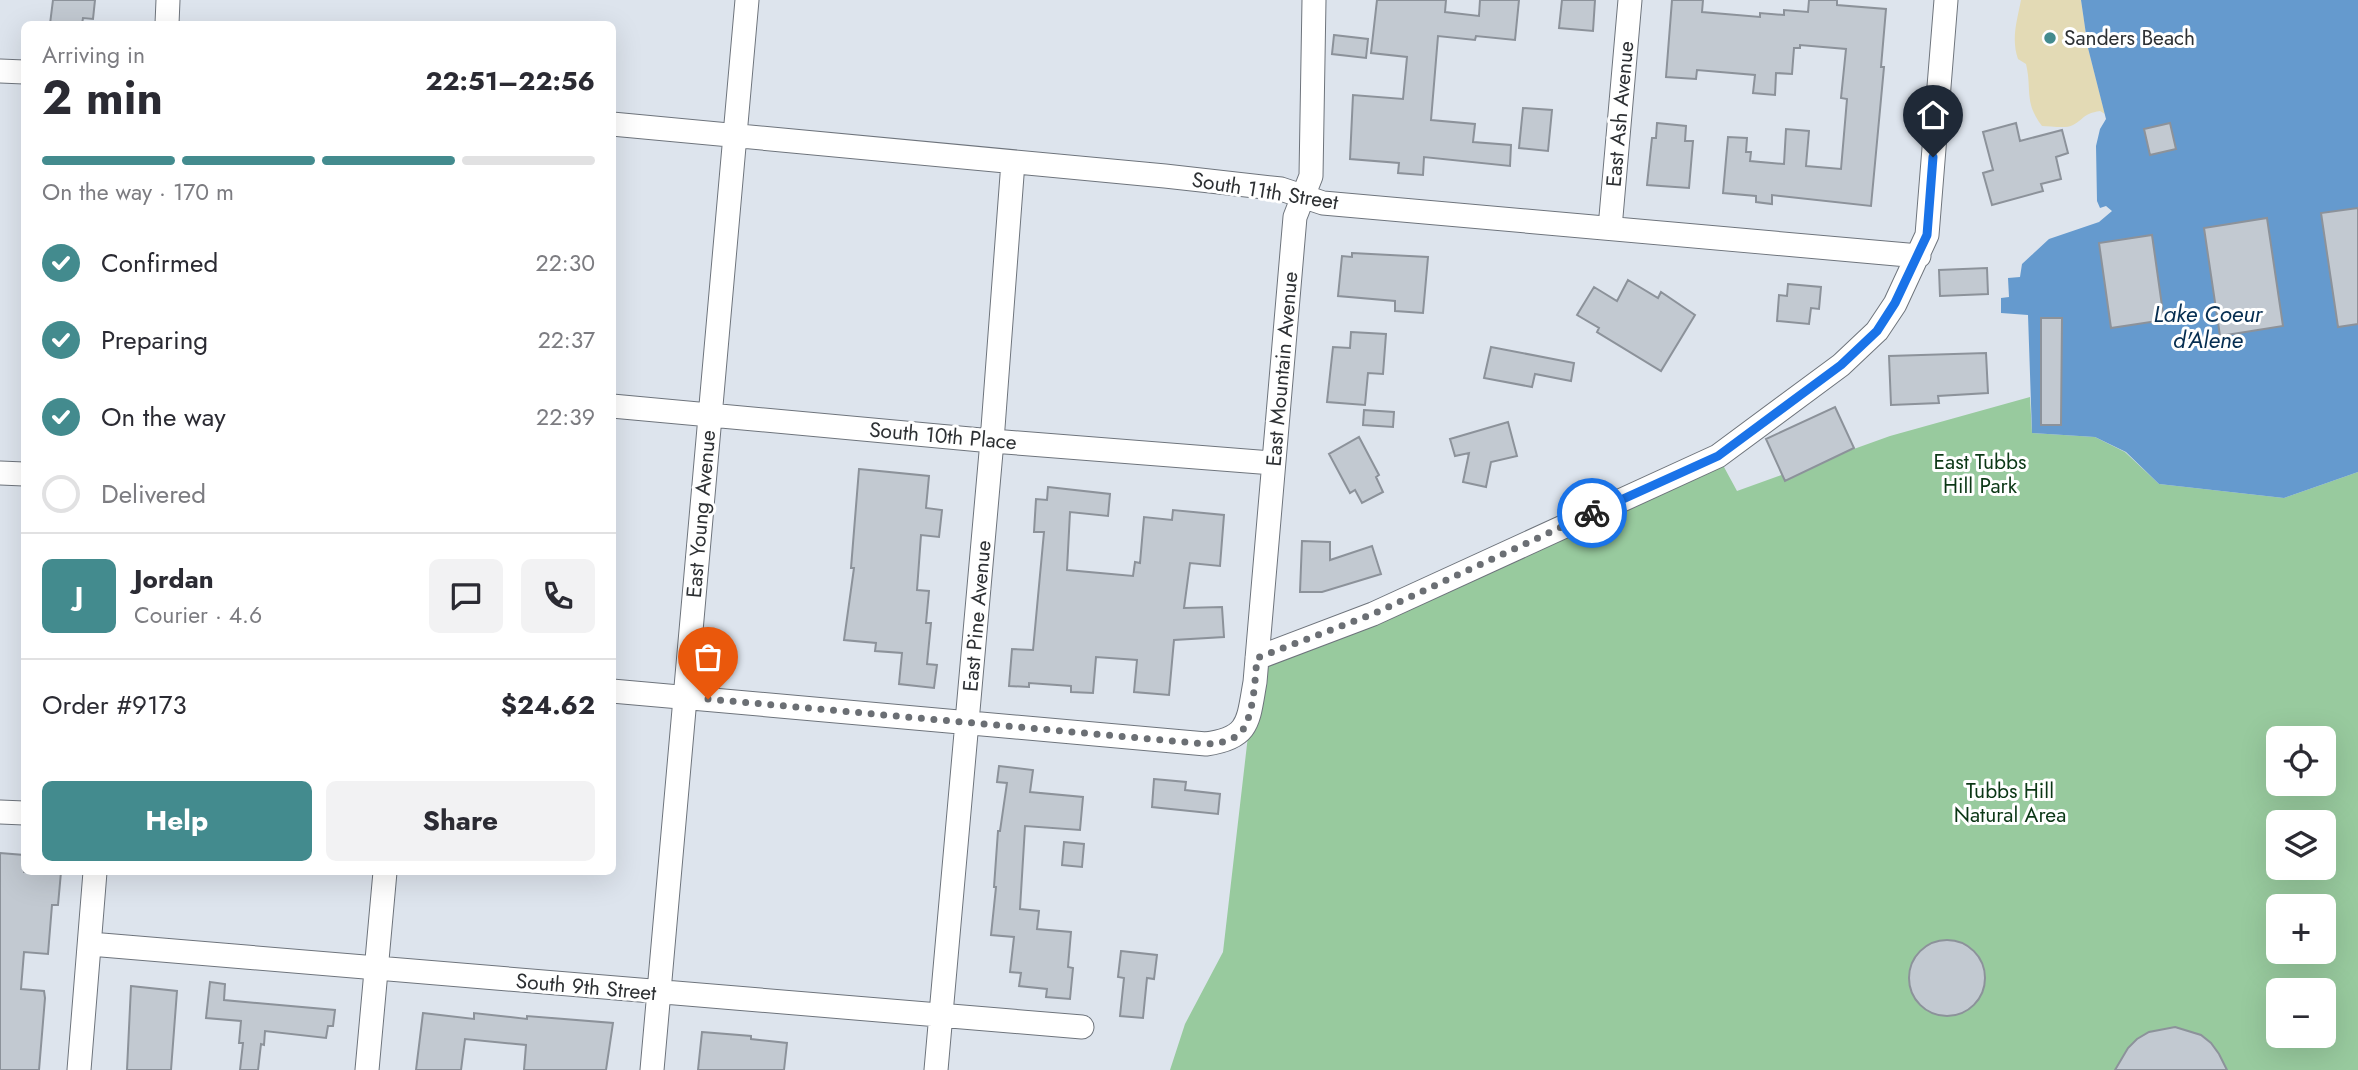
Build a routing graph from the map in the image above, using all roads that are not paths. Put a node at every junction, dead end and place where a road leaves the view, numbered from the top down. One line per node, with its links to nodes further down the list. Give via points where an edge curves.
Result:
1 (168, 0): 6 (street)
2 (747, 0): 10 (street, East Young Avenue)
3 (1314, 0): 12 (street, East Mountain Avenue, via 1311,176)
4 (1630, 0): 13 (street, East Ash Avenue)
5 (1946, 0): 14 (street, via 1927,235)
6 (167, 21)
7 (0, 71): 8 (street)
8 (21, 72)
9 (616, 124): 10 (street, South 11th Street)
10 (735, 135): 11 (street, South 11th Street); 16 (street, East Young Avenue)
11 (1013, 162): 12 (street, South 11th Street, via 1281,189); 17 (street, East Pine Avenue)
12 (1303, 197): 13 (street, South 11th Street, via 1322,203); 18 (street, East Mountain Avenue, via 1295,217)
13 (1610, 228): 14 (street, South 11th Street)
14 (1919, 256): 21 (street, via 1877,331 1841,365 1718,456 1373,614)
15 (616, 406): 16 (street, South 10th Place)
16 (710, 414): 17 (street, South 10th Place); 23 (street, East Young Avenue)
17 (992, 441): 18 (street, South 10th Place); 24 (street, East Pine Avenue)
18 (1273, 463): 21 (street, East Mountain Avenue)
19 (0, 473): 20 (street)
20 (21, 474)
21 (1257, 658): 24 (street, East Mountain Avenue, via 1249,717 1242,732 1226,741 1206,744)
22 (616, 691): 23 (street)
23 (685, 697): 24 (street); 31 (street, East Young Avenue)
24 (967, 724): 32 (street, East Pine Avenue)
25 (0, 812): 26 (street)
26 (21, 813)
27 (95, 875): 29 (street)
28 (385, 875): 30 (street)
29 (90, 944): 30 (street, South 9th Street); 34 (street)
30 (377, 968): 31 (street, South 9th Street); 35 (street)
31 (660, 993): 32 (street, South 9th Street); 36 (street, East Young Avenue)
32 (940, 1015): 33 (street, South 9th Street); 37 (street, East Pine Avenue)
33 (1082, 1027)
34 (79, 1070)
35 (366, 1070)
36 (652, 1070)
37 (936, 1070)

